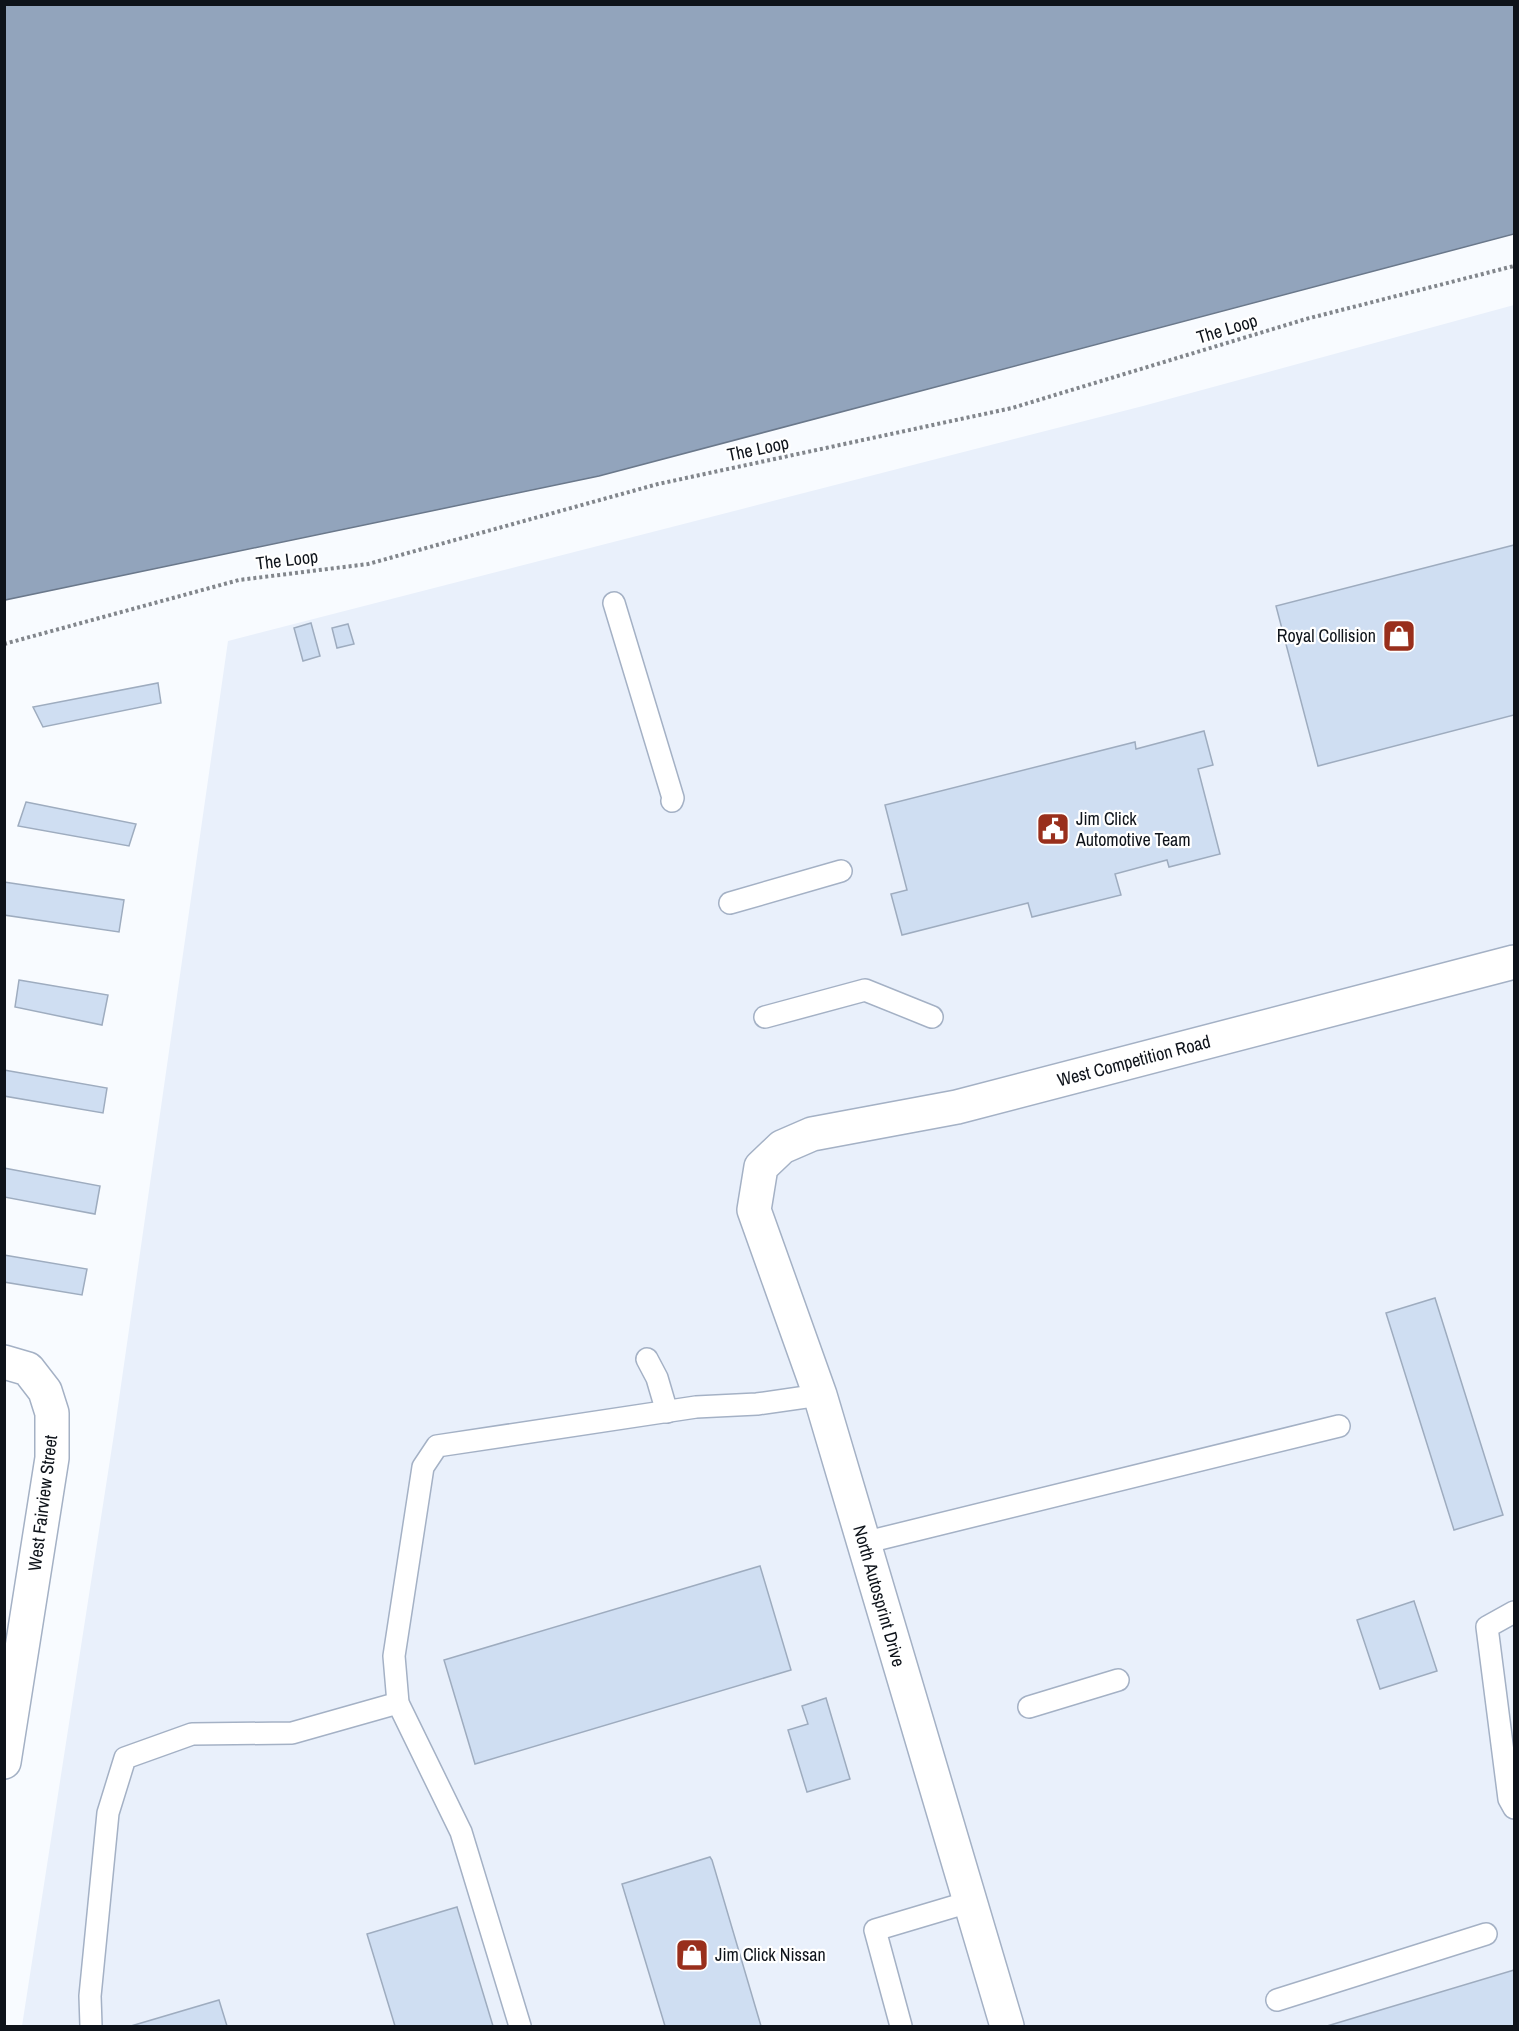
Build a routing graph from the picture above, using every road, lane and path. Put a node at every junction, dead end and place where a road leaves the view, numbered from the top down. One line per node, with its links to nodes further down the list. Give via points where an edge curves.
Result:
1 (1515, 266): 3 (path, The Loop, via 1306,319 1012,408 658,484 368,564 239,580)
2 (614, 603): 4 (lane)
3 (4, 644)
4 (672, 801)
5 (841, 870): 6 (lane)
6 (730, 903)
7 (1515, 962): 10 (street, West Competition Road, via 957,1107 812,1134 782,1147)
8 (765, 1017): 9 (lane, via 865,990)
9 (932, 1017)
10 (760, 1167): 13 (street, North Autosprint Drive, via 754,1210)
11 (647, 1359): 14 (lane)
12 (4, 1362): 21 (street, West Fairview Street, via 28,1369 45,1391 52,1413 52,1458)
13 (820, 1395): 14 (lane); 16 (street, North Autosprint Drive)
14 (667, 1412): 19 (lane, via 437,1446 423,1467 394,1656)
15 (1339, 1426): 16 (lane)
16 (863, 1543): 24 (street, North Autosprint Drive)
17 (1515, 1612): 23 (lane, via 1487,1627 1509,1799)
18 (1118, 1680): 20 (lane)
19 (398, 1703): 27 (lane, via 291,1733 192,1734 125,1758 108,1813 90,1996); 28 (lane, via 461,1833)
20 (1029, 1707)
21 (7, 1729): 22 (street, West Fairview Street)
22 (4, 1762)
23 (1515, 1808)
24 (969, 1902): 29 (lane, via 875,1930); 30 (street, North Autosprint Drive)
25 (1486, 1934): 26 (lane)
26 (1277, 2000)
27 (91, 2026)
28 (520, 2026)
29 (901, 2026)
30 (1007, 2026)

